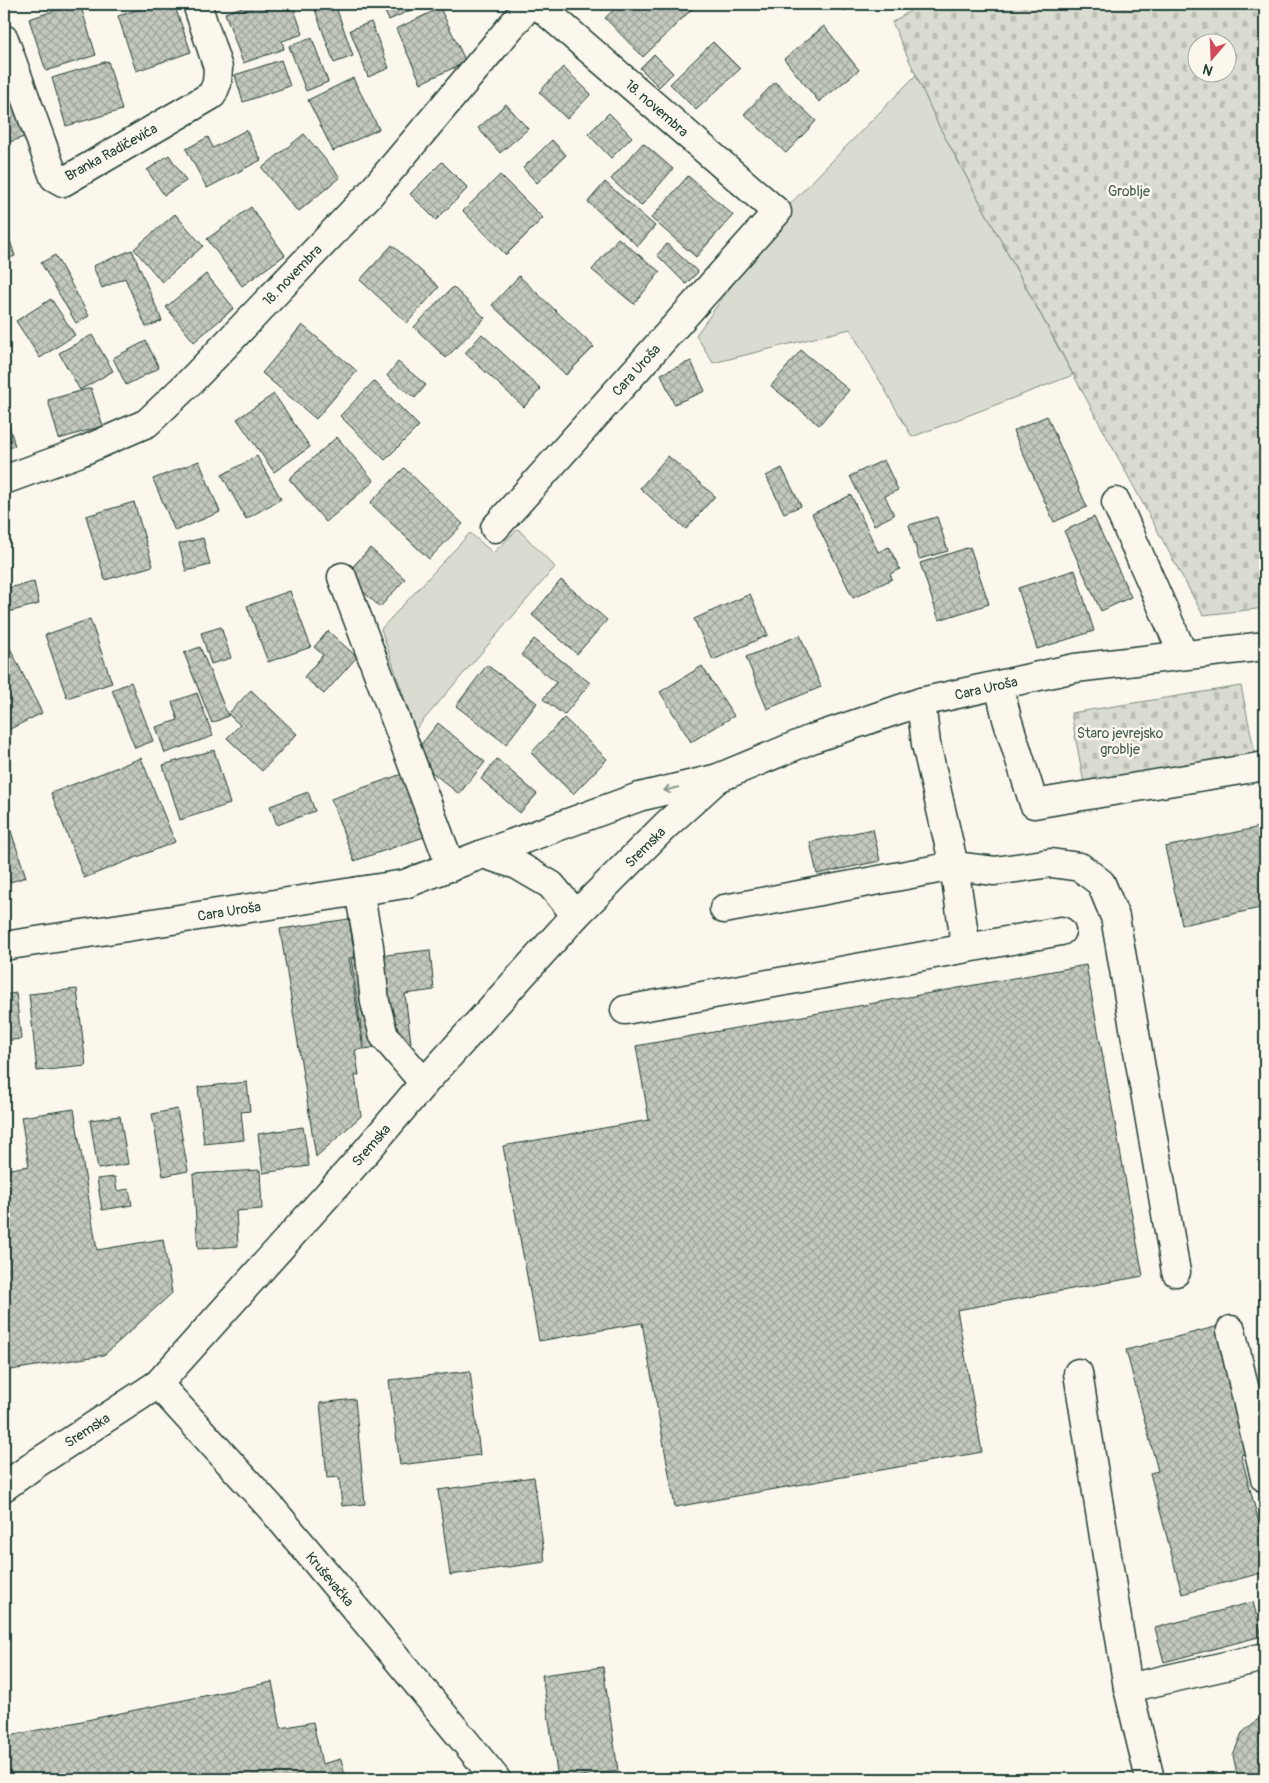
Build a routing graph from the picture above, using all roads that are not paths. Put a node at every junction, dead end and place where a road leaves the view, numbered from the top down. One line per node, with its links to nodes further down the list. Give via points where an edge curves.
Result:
1 (196, 4): 4 (street, Branka Radičevića, via 218,68 212,94 63,182 54,177)
2 (530, 4): 6 (street, 18. novembra, via 370,194 147,423)
3 (537, 4): 5 (street, 18. novembra)
4 (4, 39)
5 (777, 212): 8 (street, Cara Uroša)
6 (4, 480)
7 (1116, 502): 11 (street)
8 (495, 528)
9 (342, 577): 18 (street)
10 (1265, 646): 11 (street, Cara Uroša)
11 (1183, 654): 12 (street, Cara Uroša, via 1075,668)
12 (999, 685): 13 (street, Cara Uroša); 14 (street, via 1006,719 1034,804)
13 (921, 702): 15 (street, Cara Uroša, via 814,738); 17 (street, via 926,744)
14 (1265, 766)
15 (718, 778): 16 (street, Cara Uroša, one-way to 16, via 639,797); 21 (street, Sremska)
16 (484, 854): 18 (street, Cara Uroša); 21 (street, via 516,865 551,886)
17 (954, 866): 20 (street); 24 (street); 27 (street, via 995,871 1052,862 1080,867 1101,882 1115,917)
18 (451, 867): 19 (street, Cara Uroša, via 405,884)
19 (359, 891): 23 (street, Cara Uroša); 26 (street, via 375,1002 384,1036)
20 (724, 909)
21 (576, 915): 26 (street, Sremska)
22 (1061, 931): 24 (street)
23 (4, 946)
24 (966, 948): 25 (street)
25 (625, 1010)
26 (424, 1083): 30 (street, Sremska)
27 (1176, 1272)
28 (1231, 1330): 31 (street)
29 (1078, 1373): 34 (street)
30 (158, 1384): 32 (street, Sremska); 35 (street, Kruševačka, via 272,1509)
31 (1265, 1478)
32 (4, 1487)
33 (1265, 1657): 34 (street)
34 (1128, 1688): 36 (street)
35 (496, 1779)
36 (1150, 1779)

